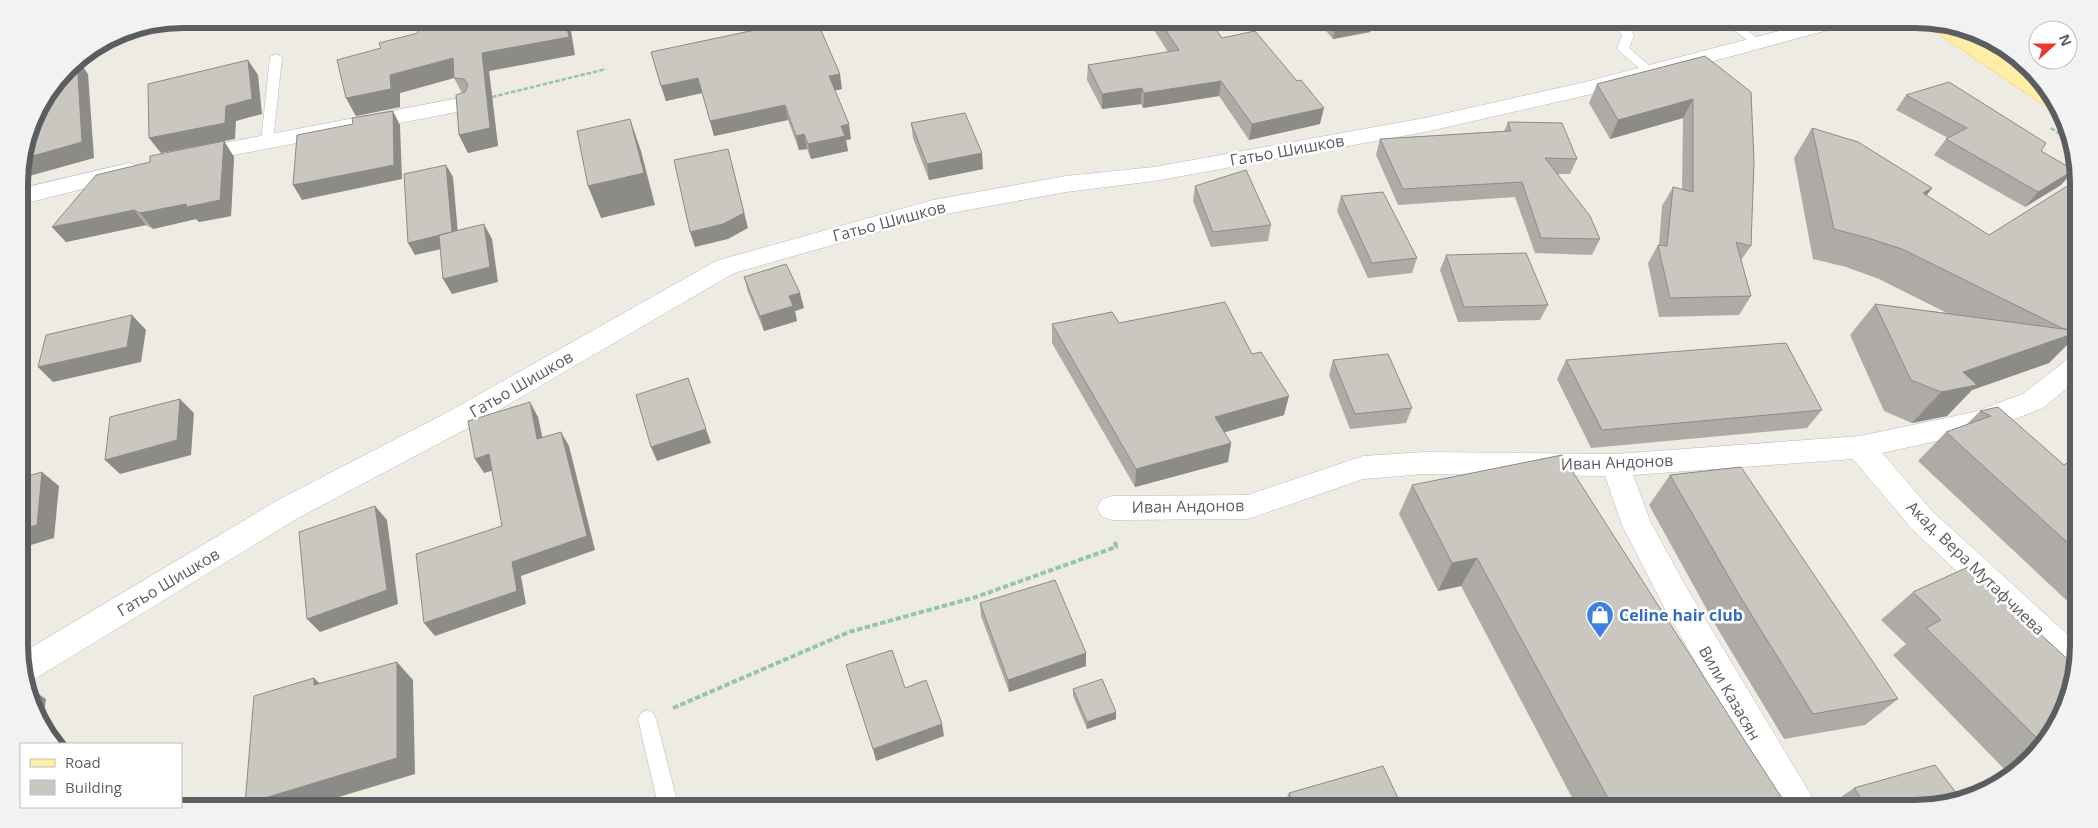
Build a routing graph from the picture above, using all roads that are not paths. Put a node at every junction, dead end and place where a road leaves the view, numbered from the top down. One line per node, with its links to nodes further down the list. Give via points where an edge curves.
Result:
1 (1624, 28): 7 (lane, via 1628,35 1623,50)
2 (1736, 28): 5 (lane)
3 (1812, 28): 5 (street, Гатьо Шишков)
4 (1946, 30): 8 (main road)
5 (1757, 42): 7 (street, Гатьо Шишков)
6 (276, 57): 10 (lane)
7 (1649, 71): 17 (street, Гатьо Шишков, via 1425,125 1154,174 1066,184 932,208 725,267 458,420 288,509)
8 (2043, 94)
9 (464, 104): 10 (street)
10 (267, 142): 11 (street, via 161,162)
11 (28, 194)
12 (2070, 371): 13 (street, Иван Андонов, via 2033,401 1985,419)
13 (1860, 447): 14 (street, Иван Андонов); 16 (street, Акад. Вера Мутафчиева, via 1924,521)
14 (1615, 465): 15 (street, Иван Андонов, via 1424,462 1363,468 1248,507); 19 (street, Вили Казасян, via 1646,542)
15 (1112, 508)
16 (2069, 657)
17 (29, 666)
18 (647, 719): 20 (lane)
19 (1794, 800)
20 (667, 801)

